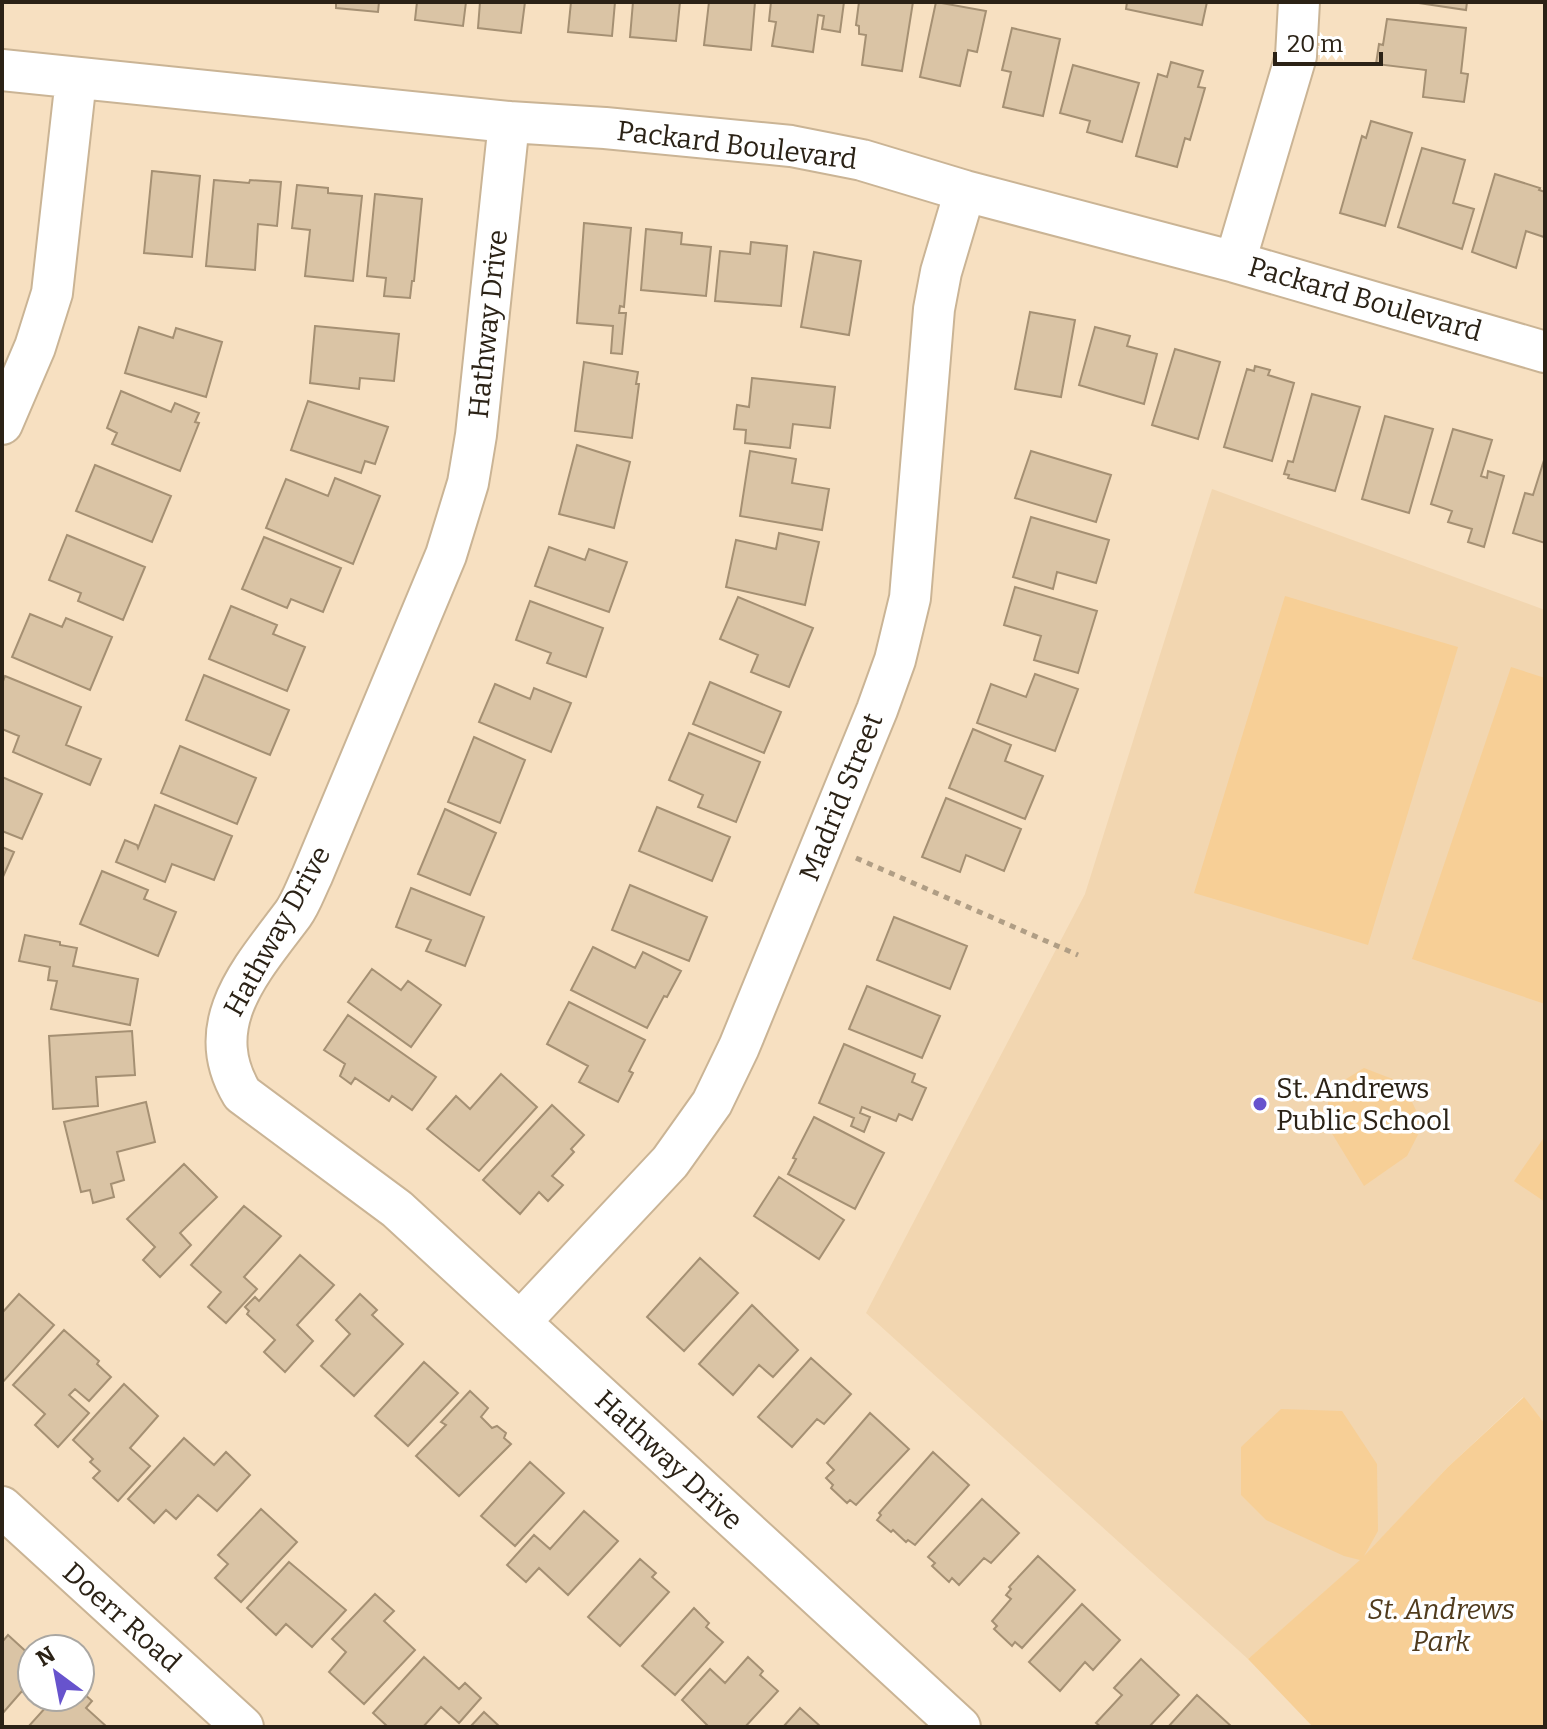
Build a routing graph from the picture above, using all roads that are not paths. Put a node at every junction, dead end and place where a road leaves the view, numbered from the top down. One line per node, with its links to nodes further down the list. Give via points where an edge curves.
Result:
1 (1299, 2): 6 (street, via 1296,56)
2 (2, 70): 3 (street, Packard Boulevard)
3 (76, 79): 4 (street, Packard Boulevard); 8 (street, via 52,293)
4 (509, 122): 5 (street, Packard Boulevard, via 791,146 862,160); 9 (street, Hathway Drive, via 476,435 446,555 312,876 295,911 261,953 225,1026 231,1076 242,1094 397,1209)
5 (965, 191): 6 (street, Packard Boulevard); 9 (street, Madrid Street, via 934,309 910,598 877,710 712,1103 670,1162)
6 (1235, 262): 7 (street, Packard Boulevard)
7 (1545, 352)
8 (2, 424)
9 (520, 1322): 12 (street, Hathway Drive)
10 (2, 1507): 11 (street, Doerr Road)
11 (243, 1727)
12 (960, 1727)

